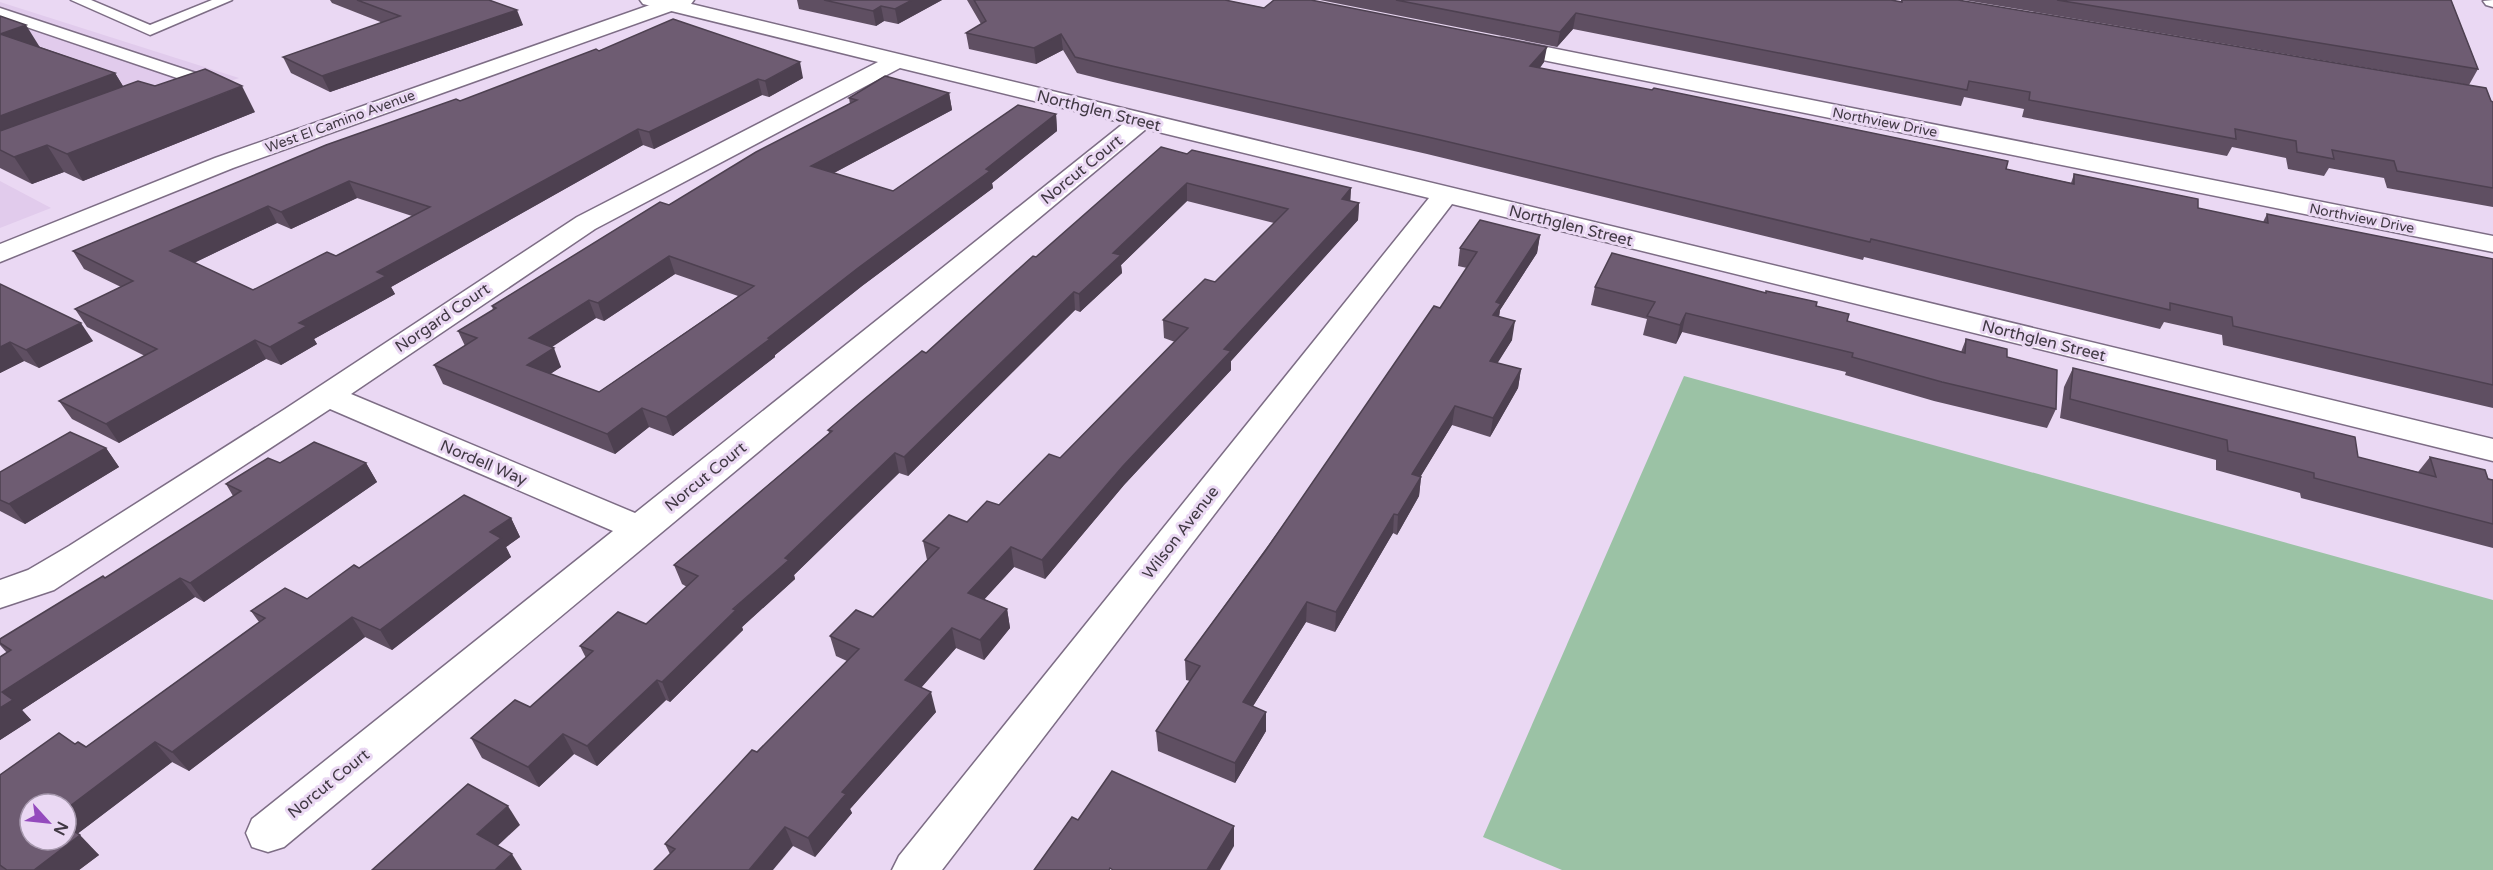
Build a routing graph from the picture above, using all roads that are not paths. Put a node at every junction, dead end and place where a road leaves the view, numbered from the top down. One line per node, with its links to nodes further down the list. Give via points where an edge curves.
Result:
1 (78, 0): 2 (lane, via 150,30)
2 (225, 0)
3 (668, 2): 6 (street, Northglen Street); 11 (street, West El Camino Avenue, via 224,163)
4 (0, 13): 7 (lane, via 199,80)
5 (1481, 41): 10 (street, Northview Drive)
6 (896, 61): 8 (street, Northglen Street); 12 (street, Norgard Court, via 586,223)
7 (166, 93)
8 (1142, 120): 9 (street, Northglen Street); 14 (street, Norcut Court)
9 (1446, 194): 13 (street, Northglen Street); 17 (street, Wilson Avenue)
10 (2493, 244)
11 (0, 254)
12 (328, 396): 14 (street, Nordell Way); 15 (street, Norgard Court, via 41,580)
13 (2493, 450)
14 (640, 529): 16 (street, Norcut Court)
15 (0, 594)
16 (268, 832)
17 (915, 870)

